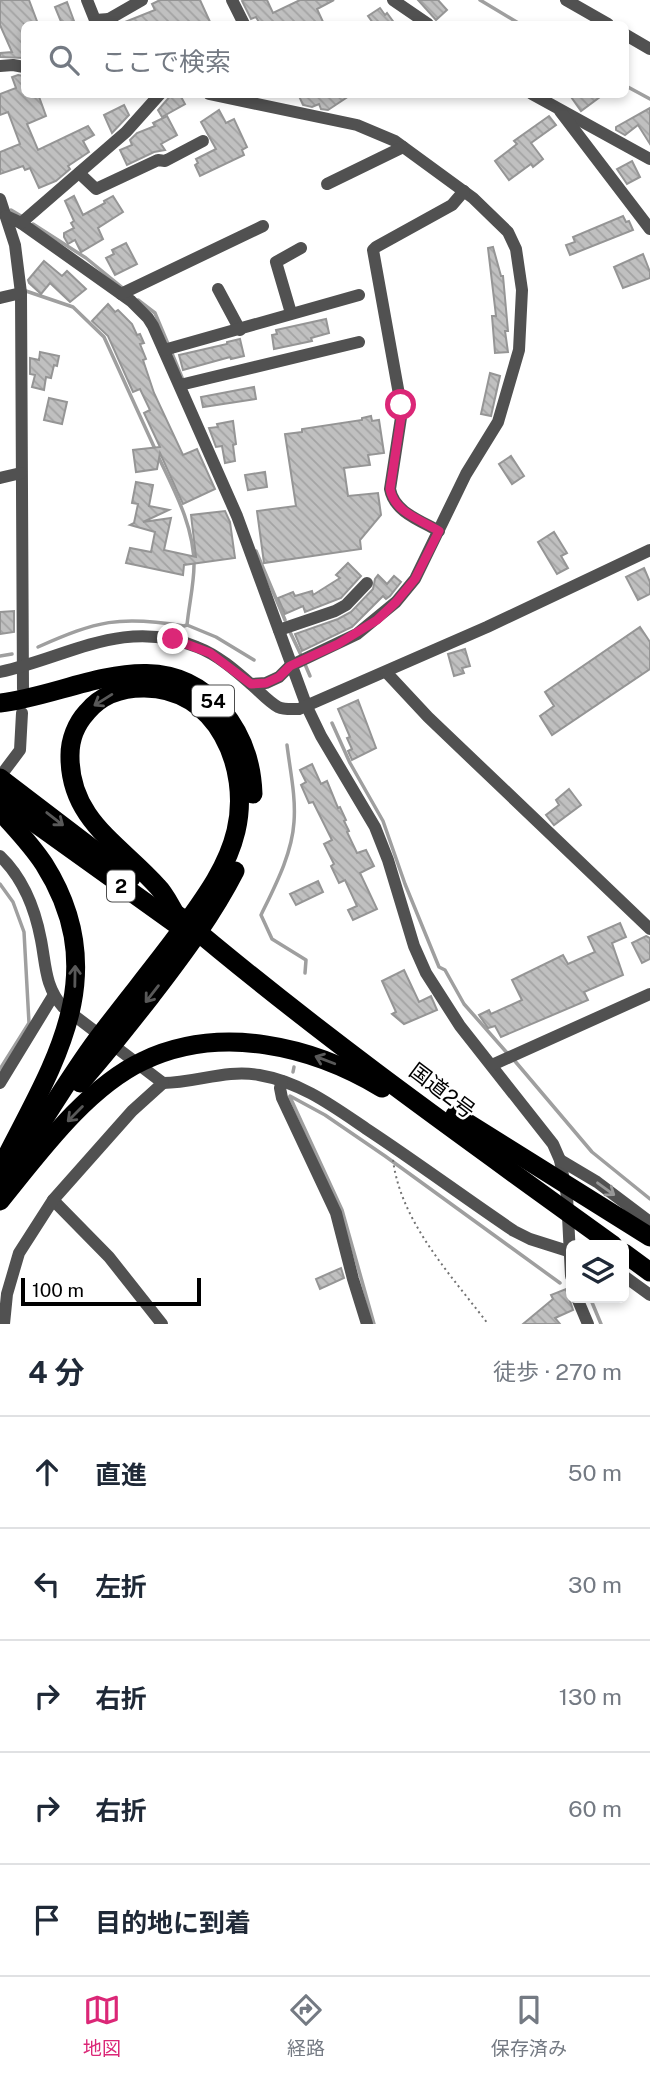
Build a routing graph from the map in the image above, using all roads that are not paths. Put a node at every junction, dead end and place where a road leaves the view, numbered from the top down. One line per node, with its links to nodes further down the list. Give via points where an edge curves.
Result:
1 (87, 0): 6 (street, via 95,20)
2 (142, 0): 7 (street)
3 (232, 0): 8 (street)
4 (393, 0): 9 (street)
5 (566, 0): 10 (street)
6 (102, 21)
7 (111, 21)
8 (242, 21)
9 (424, 21)
10 (603, 21)
11 (629, 37): 12 (street)
12 (650, 49)
13 (0, 66): 14 (street)
14 (21, 66)
15 (157, 98): 22 (street, via 127,132)
16 (228, 98): 20 (street, via 357,125)
17 (539, 98): 18 (street)
18 (560, 111): 21 (street); 29 (street)
19 (203, 141): 22 (street, via 96,189)
20 (403, 147): 23 (street); 24 (street)
21 (650, 159)
22 (79, 173): 27 (street)
23 (327, 184)
24 (464, 191): 43 (street, via 511,237 522,290 522,321 519,350 498,422); 43 (street, via 452,205 373,250 402,411 391,495 399,508)
25 (0, 199): 26 (street)
26 (6, 216): 27 (street); 32 (street)
27 (23, 220): 33 (street)
28 (263, 226): 33 (street)
29 (650, 229)
30 (301, 248): 36 (street, via 276,262)
31 (218, 289): 37 (street)
32 (21, 290): 35 (street); 41 (street)
33 (124, 292): 39 (street)
34 (359, 295): 36 (street)
35 (0, 298)
36 (291, 313): 37 (street)
37 (240, 330): 39 (street)
38 (359, 342): 40 (street)
39 (168, 349): 40 (street)
40 (184, 384): 46 (street)
41 (21, 473): 42 (street); 48 (street)
42 (0, 478)
43 (439, 531): 47 (street, via 415,579 377,620)
44 (650, 550): 50 (street)
45 (367, 583): 46 (street, via 335,611)
46 (279, 630): 47 (street)
47 (290, 666): 51 (street, via 266,683); 54 (street)
48 (21, 667): 49 (street); 51 (street, via 103,639 161,637 210,653); 52 (street)
49 (0, 672)
50 (386, 672): 54 (street); 63 (street)
51 (251, 684): 54 (street, via 280,708)
52 (23, 690)
53 (0, 703): 61 (highway, 54, via 134,673 180,681 220,707 246,751 253,803 243,854)
54 (307, 707): 69 (street, via 374,827 426,973)
55 (22, 713): 56 (street, via 20,750)
56 (2, 774): 62 (highway, 国道2号 / 2, one-way to 62)
57 (0, 798): 65 (highway, 国道2号 / 2)
58 (0, 811): 64 (highway, via 45,866 64,905)
59 (0, 829): 64 (highway, via 26,855 51,891)
60 (0, 856): 67 (street, via 19,878 36,917)
61 (211, 902): 62 (highway, one-way to 62, via 238,821 239,779 229,746 209,715 182,696 149,688 109,695 87,712 73,737 70,764 76,793 95,826 159,887); 77 (highway, 54)
62 (175, 913): 65 (highway, 国道2号 / 2)
63 (650, 929)
64 (74, 947): 75 (highway, one-way to 64, via 68,1026 75,986)
65 (244, 971): 68 (highway, 国道2号 / 2)
66 (650, 994): 69 (street)
67 (53, 996): 71 (street); 72 (street)
68 (310, 1022): 73 (highway, 国道2号 / 2); 76 (highway, via 368,1053)
69 (492, 1065): 74 (street, via 541,1126)
70 (282, 1081): 72 (street, via 238,1073); 83 (street, via 335,1108 514,1231); 92 (street, via 282,1098 336,1213)
71 (0, 1083)
72 (163, 1083): 78 (street)
73 (470, 1141): 76 (highway, 国道2号 / 2); 79 (highway, one-way to 79, via 332,1062 294,1050 214,1043 175,1050 136,1065 76,1113)
74 (559, 1160): 80 (street, one-way to 80, via 597,1182); 81 (street)
75 (0, 1170)
76 (527, 1171): 80 (highway); 82 (highway, 国道2号 / 2)
77 (0, 1187)
78 (53, 1200): 88 (street, via 19,1253); 91 (street, via 109,1257)
79 (0, 1201)
80 (649, 1224)
81 (569, 1240)
82 (607, 1240)
83 (566, 1250)
84 (629, 1257): 85 (highway)
85 (650, 1272)
86 (629, 1280): 87 (street)
87 (650, 1295)
88 (4, 1296): 90 (street)
89 (580, 1303): 93 (street)
90 (4, 1324)
91 (162, 1324)
92 (367, 1324)
93 (588, 1324)

